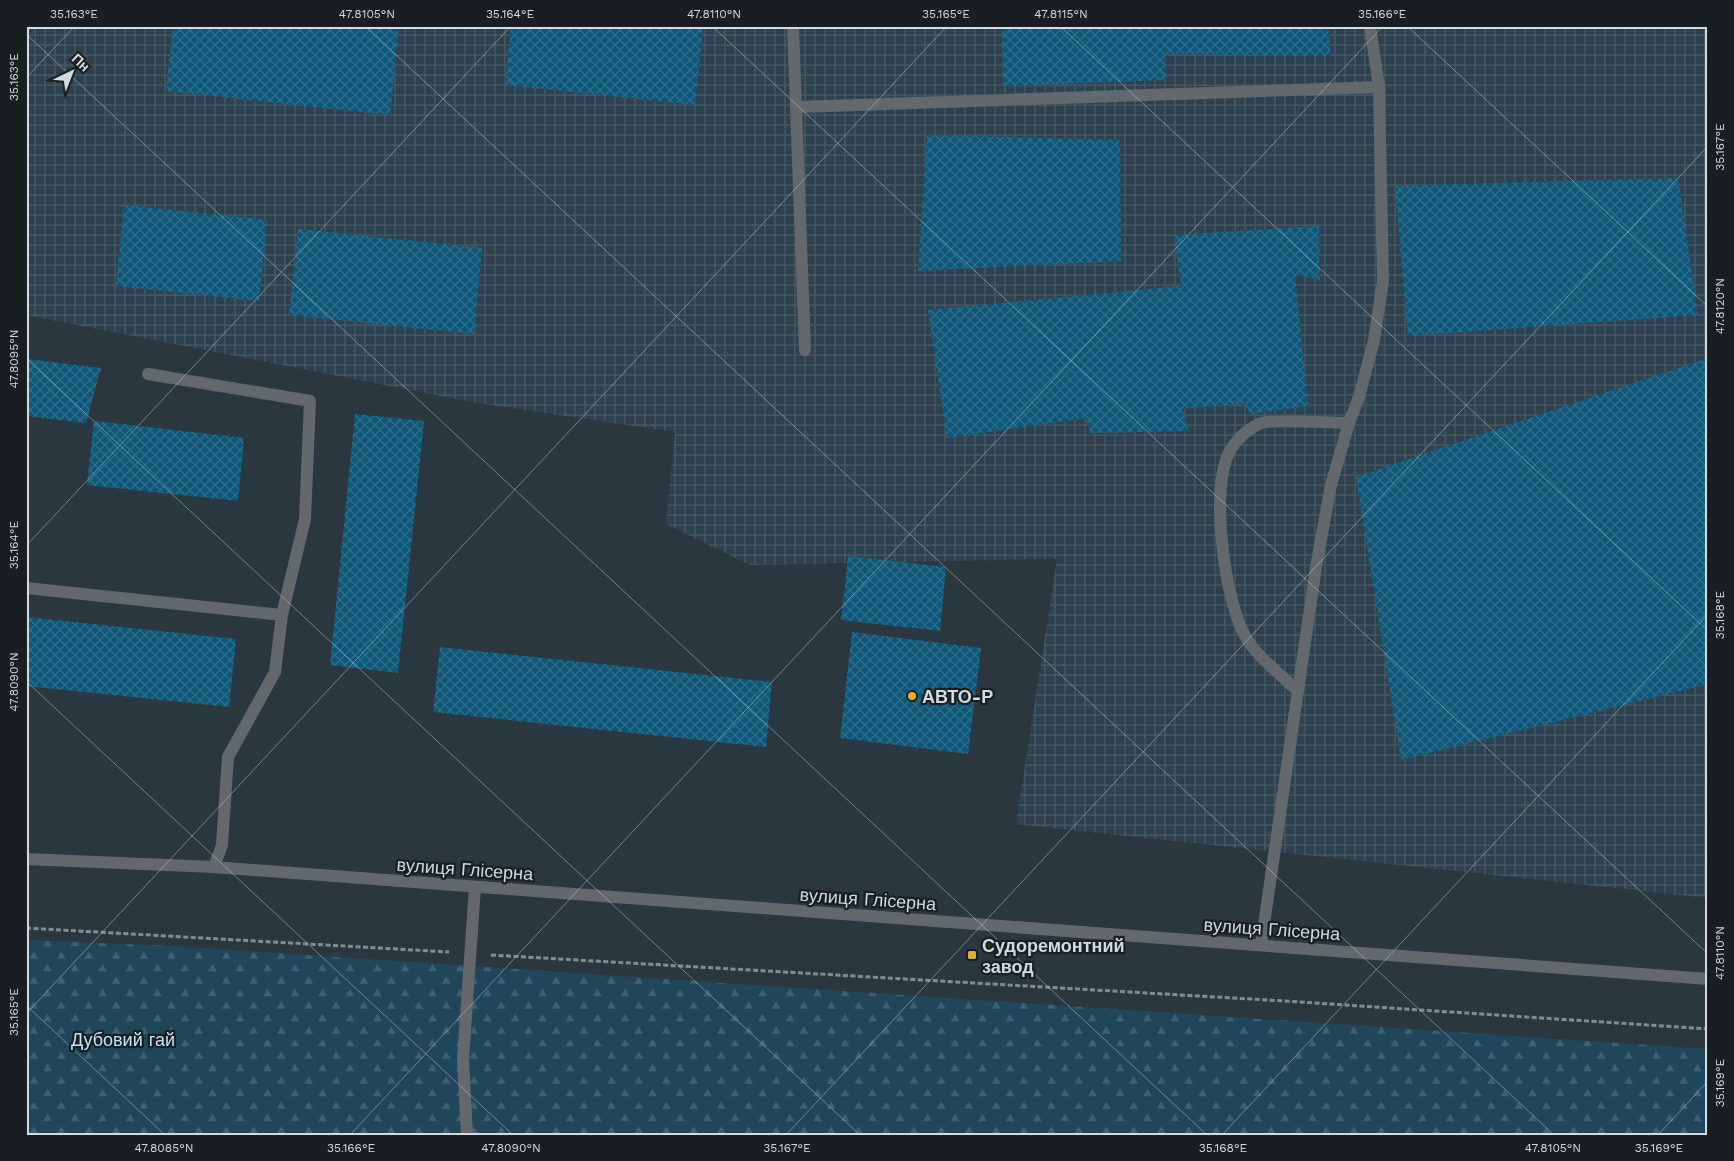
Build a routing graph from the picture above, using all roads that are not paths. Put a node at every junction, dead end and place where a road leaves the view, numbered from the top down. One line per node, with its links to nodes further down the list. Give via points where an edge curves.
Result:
1 (794, 26): 4 (street)
2 (1370, 26): 3 (street)
3 (1379, 87): 4 (street); 7 (street, via 1383,282 1374,340)
4 (798, 107): 5 (street)
5 (805, 350)
6 (148, 374): 9 (street, via 310,401 305,519)
7 (1349, 423): 10 (street, via 1331,485); 10 (street, via 1263,422 1240,435 1226,460 1220,498 1225,574 1232,607 1246,638)
8 (26, 588): 9 (street)
9 (282, 615): 12 (street, via 275,672 228,757 222,845)
10 (1298, 691): 14 (street)
11 (26, 859): 12 (street, вулиця Глісерна)
12 (214, 867): 13 (street, вулиця Глісерна)
13 (476, 887): 14 (street, вулиця Глісерна); 16 (street, via 463,1059)
14 (1262, 946): 15 (street, вулиця Глісерна)
15 (1708, 979)
16 (467, 1135)

